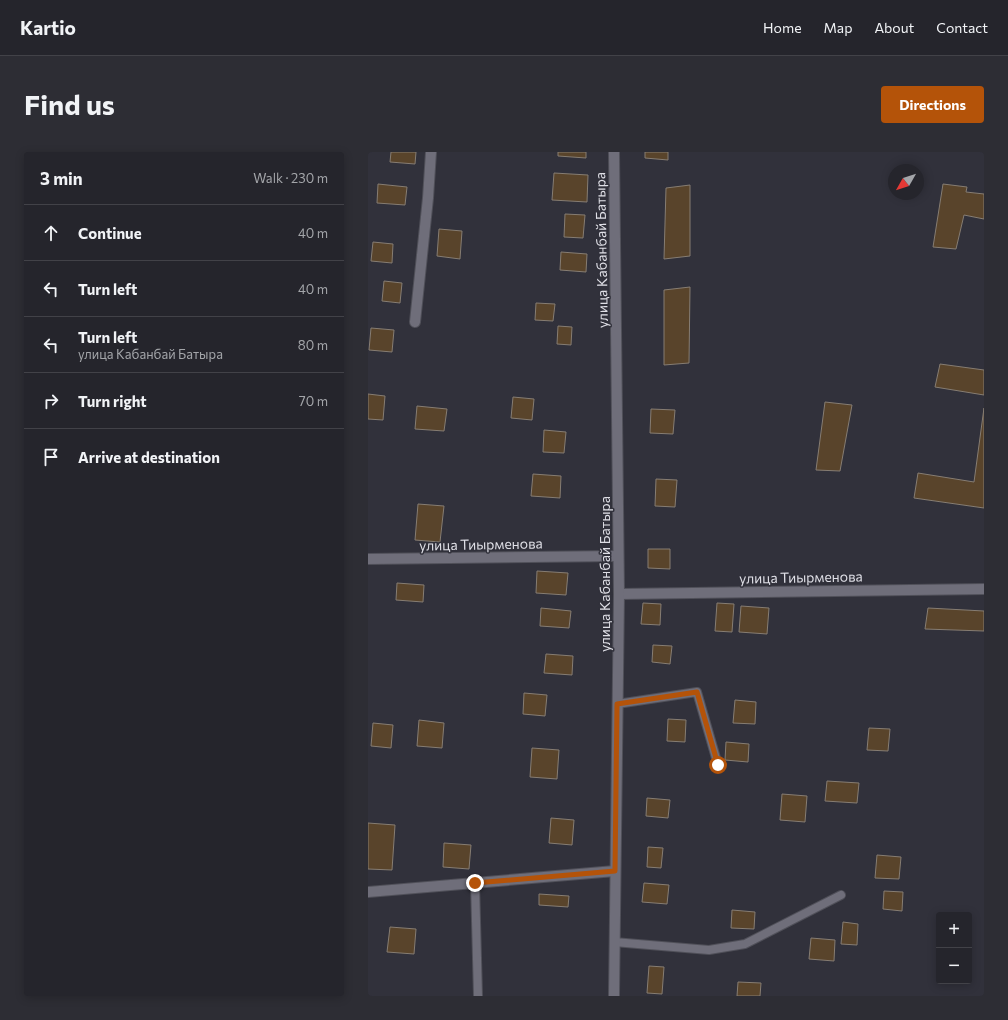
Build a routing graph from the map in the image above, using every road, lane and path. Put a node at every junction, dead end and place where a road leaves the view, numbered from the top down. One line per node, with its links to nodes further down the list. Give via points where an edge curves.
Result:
1 (431, 152): 3 (street)
2 (614, 152): 4 (street, улица Кабанбай Батыра)
3 (415, 322)
4 (618, 556): 5 (street, улица Тиырменова); 7 (street, улица Кабанбай Батыра)
5 (368, 560)
6 (984, 589): 7 (street, улица Тиырменова)
7 (619, 594): 8 (street, улица Кабанбай Батыра)
8 (617, 704): 9 (lane, via 697,692); 10 (street, улица Кабанбай Батыра)
9 (718, 765)
10 (615, 871): 11 (street); 14 (street, улица Кабанбай Батыра)
11 (475, 883): 12 (street); 15 (lane)
12 (368, 892)
13 (841, 894): 14 (lane, via 745,944 709,950)
14 (614, 942): 16 (street, улица Кабанбай Батыра)
15 (478, 996)
16 (614, 996)

